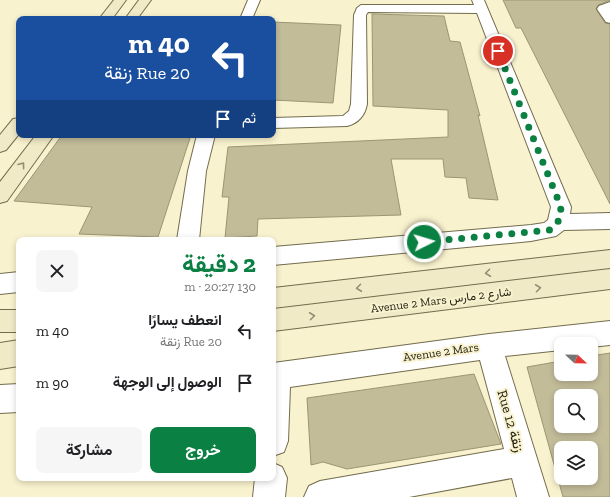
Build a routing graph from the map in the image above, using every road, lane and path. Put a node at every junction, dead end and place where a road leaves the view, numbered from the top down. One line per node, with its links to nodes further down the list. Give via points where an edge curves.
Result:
1 (120, 0): 6 (main road)
2 (145, 0): 7 (main road)
3 (254, 0): 8 (street)
4 (479, 4): 10 (street, via 365,8 360,16 357,113 347,121); 16 (street)
5 (610, 6): 9 (street, via 603,9)
6 (107, 16)
7 (133, 16)
8 (247, 16)
9 (610, 19)
10 (276, 122)
11 (16, 127): 14 (main road)
12 (43, 138): 15 (main road, one-way to 12)
13 (205, 138): 18 (street, via 197,172)
14 (0, 146)
15 (0, 196)
16 (560, 215): 17 (street); 19 (street, via 555,227 550,230 530,233)
17 (610, 221)
18 (188, 237)
19 (276, 256)
20 (610, 259): 24 (main road, Avenue 2 Mars شارع 2 مارس, one-way to 24)
21 (610, 279): 25 (main road, Avenue 2 Mars شارع 2 مارس, one-way to 21)
22 (16, 282): 23 (street)
23 (0, 284)
24 (276, 298)
25 (276, 320)
26 (0, 321): 27 (main road)
27 (16, 321)
28 (610, 333): 29 (street, Avenue 2 Mars)
29 (489, 346): 32 (street, Avenue 2 Mars); 35 (street, Rue 12 زنقة)
30 (16, 353): 31 (main road)
31 (0, 356)
32 (276, 376)
33 (16, 398): 34 (street)
34 (0, 399)
35 (523, 461): 38 (street); 39 (street, Rue 12 زنقة)
36 (271, 481): 37 (street)
37 (269, 497)
38 (320, 497)
39 (533, 497)

